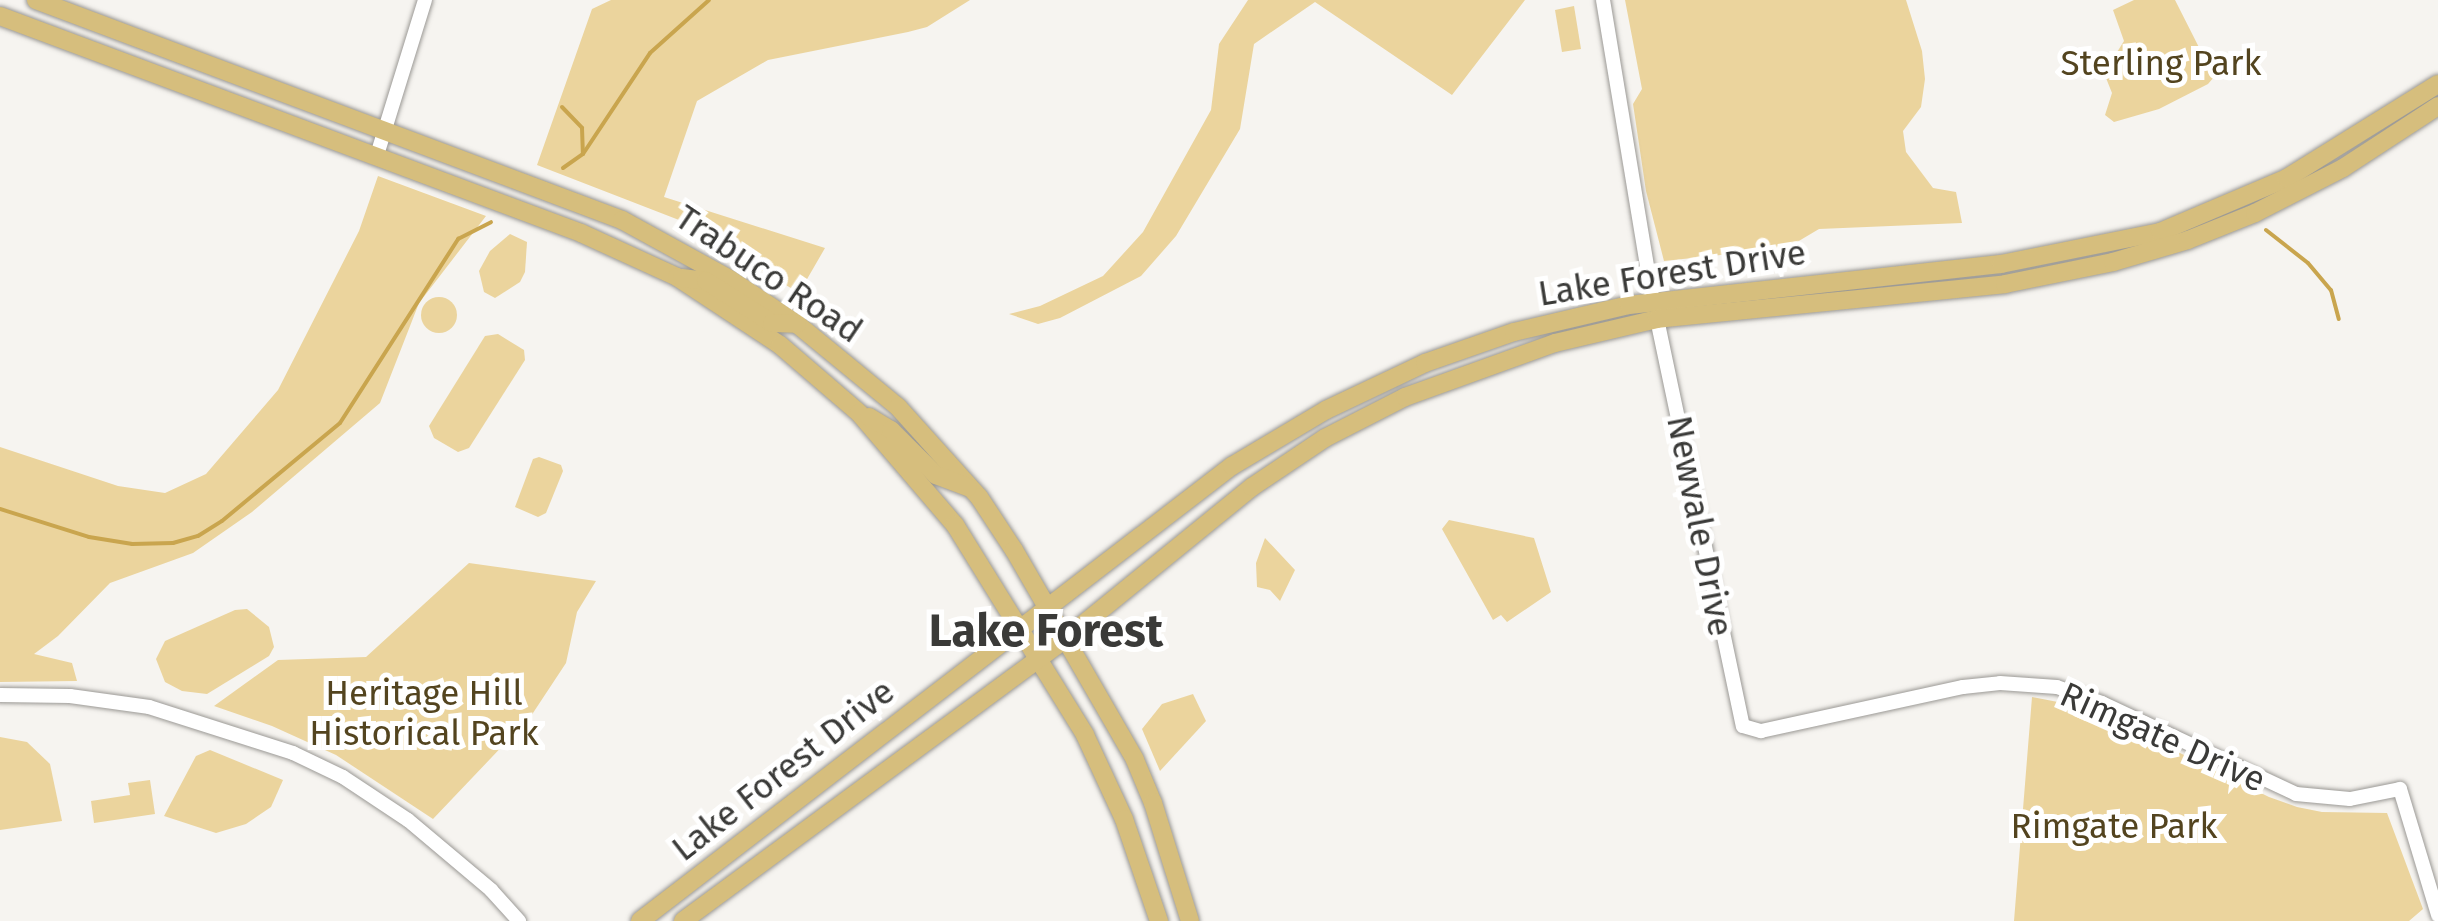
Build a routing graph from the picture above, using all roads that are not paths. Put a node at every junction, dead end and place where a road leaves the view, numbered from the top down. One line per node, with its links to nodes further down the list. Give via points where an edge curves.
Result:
1 (36, 0): 7 (main road, Trabuco Road)
2 (425, 0): 7 (street)
3 (1603, 0): 13 (street, Newvale Drive)
4 (0, 16): 8 (main road, Trabuco Road)
5 (2438, 84): 9 (main road, Lake Forest Drive, via 2302,169 2242,198 2160,232)
6 (2438, 106): 12 (main road, Lake Forest Drive, via 2344,168 2255,213 2113,262)
7 (386, 131): 8 (street); 14 (main road, Trabuco Road, via 648,232)
8 (377, 155): 11 (main road, Trabuco Road, via 581,233)
9 (2036, 258): 10 (main road, Lake Forest Drive); 12 (main road)
10 (1954, 269): 12 (main road); 13 (main road, Lake Forest Drive)
11 (677, 278): 14 (main road, via 706,281 772,324); 15 (main road, Trabuco Road)
12 (2005, 284): 13 (main road, Lake Forest Drive)
13 (1655, 310): 19 (main road, Lake Forest Drive, via 1514,332 1425,363 1326,410 1232,466); 21 (main road, Lake Forest Drive, via 1405,397 1325,438 1252,487); 24 (street, Newvale Drive, via 1737,710)
14 (797, 324): 16 (main road, Trabuco Road)
15 (794, 356): 16 (main road, via 810,360 859,401); 17 (main road, Trabuco Road)
16 (882, 392): 18 (main road, Trabuco Road)
17 (859, 413): 18 (main road, via 891,430 936,475); 20 (main road, Trabuco Road, via 955,524)
18 (970, 488): 19 (main road, Trabuco Road)
19 (1046, 606): 20 (main road, Lake Forest Drive); 21 (main road, Trabuco Road)
20 (1021, 627): 22 (main road, Trabuco Road); 27 (main road, Lake Forest Drive)
21 (1064, 639): 22 (main road, Lake Forest Drive); 30 (main road, Trabuco Road, via 1147,788)
22 (1038, 656): 28 (main road, Lake Forest Drive); 29 (main road, Trabuco Road, via 1124,819)
23 (0, 695): 26 (street, via 149,707 293,753 408,820)
24 (1748, 730): 25 (street, Rimgate Drive, via 1963,687 2038,684 2102,703 2296,794 2350,799 2400,789)
25 (2438, 915)
26 (519, 921)
27 (640, 921)
28 (683, 921)
29 (1159, 921)
30 (1190, 921)

